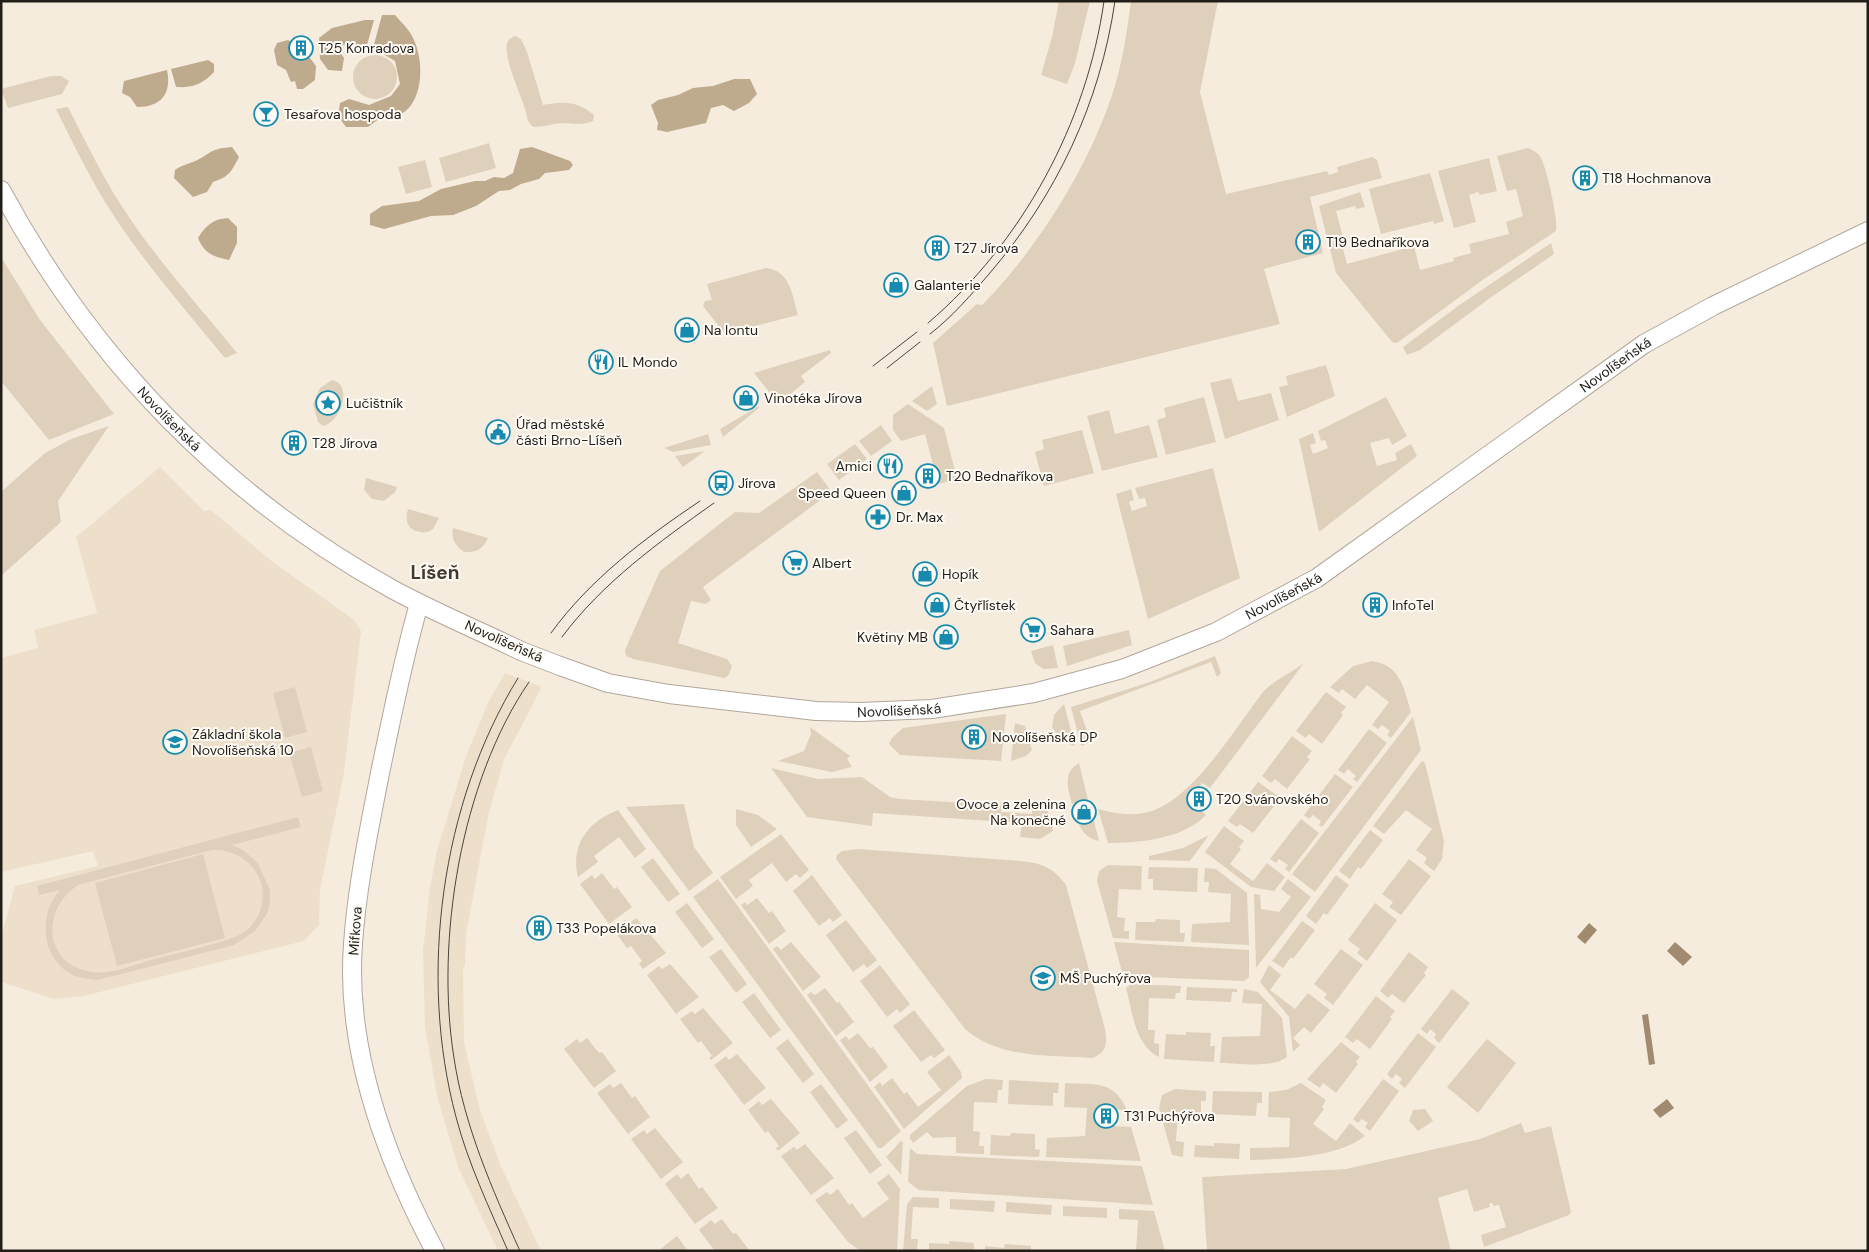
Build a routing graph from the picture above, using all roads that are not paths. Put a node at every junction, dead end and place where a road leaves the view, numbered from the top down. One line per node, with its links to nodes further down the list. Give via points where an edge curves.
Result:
1 (1, 190): 3 (street, Novolíšeňská, via 43,261 92,332 183,436 308,536)
2 (1868, 231): 3 (street, Novolíšeňská, bridge, via 1713,306 1644,344 1317,578 1216,632 1122,669 1034,693 932,708 861,712 806,710 669,694 608,683 560,666)
3 (419, 604): 4 (street, Mifkova, via 406,649 361,865 352,946 359,1039 379,1122 393,1162)
4 (435, 1251)

